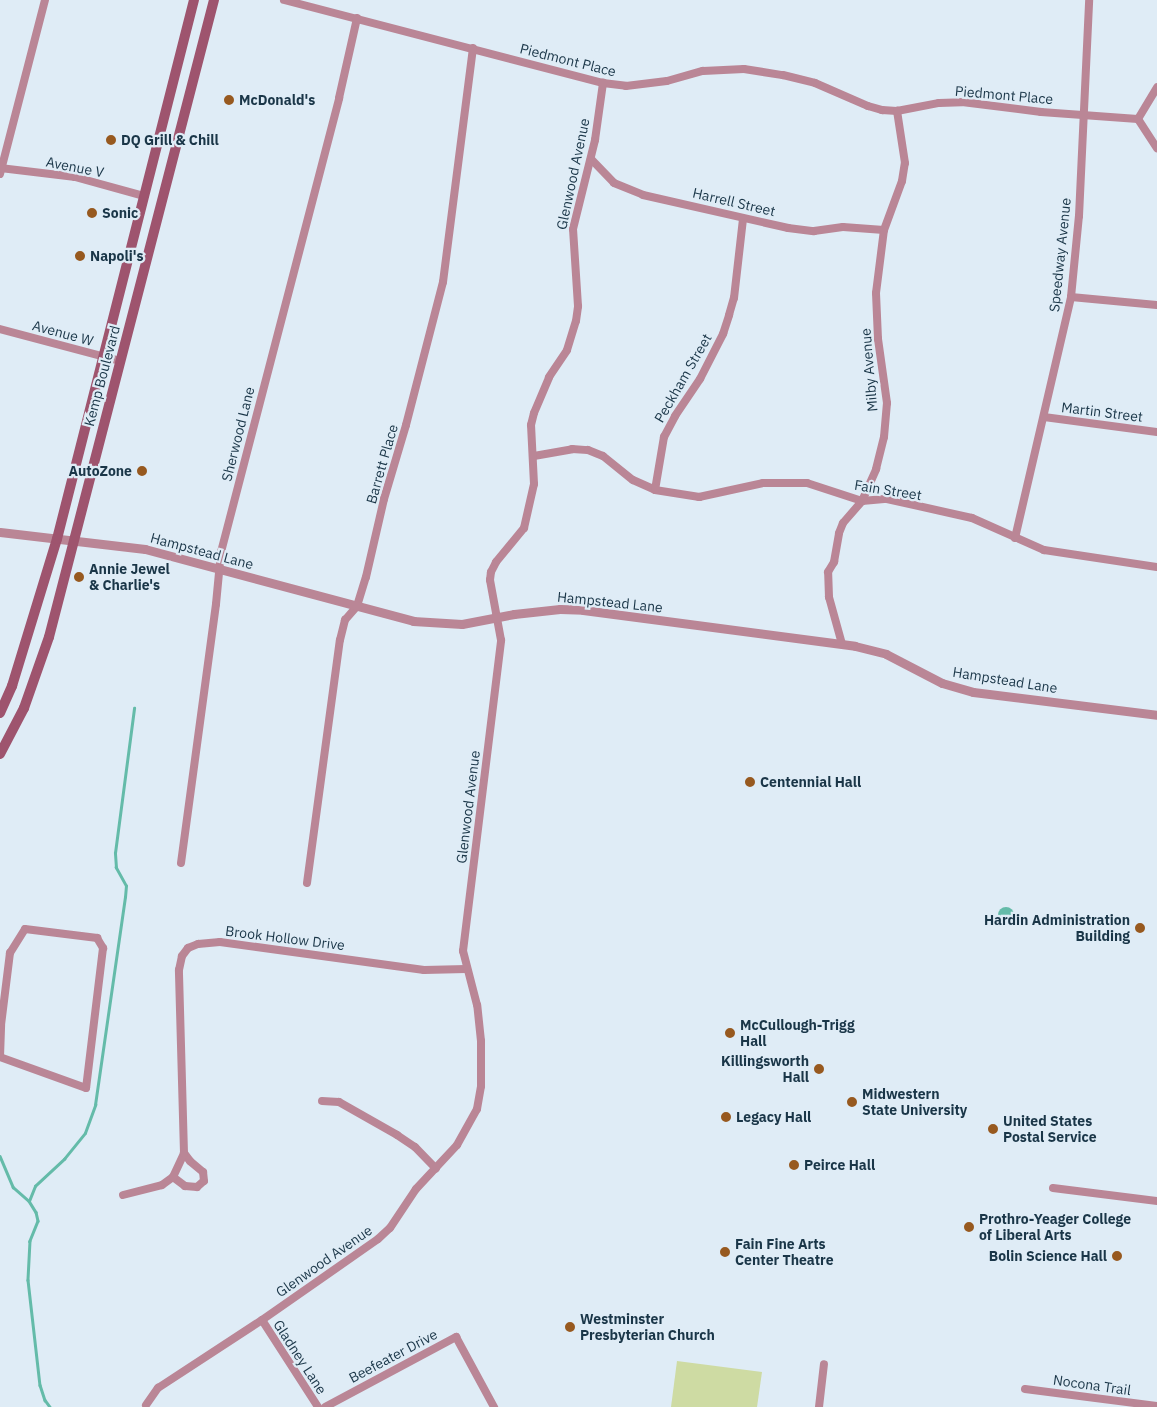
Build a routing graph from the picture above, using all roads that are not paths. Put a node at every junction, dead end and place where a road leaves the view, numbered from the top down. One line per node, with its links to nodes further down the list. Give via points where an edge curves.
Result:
1 (45, 0): 15 (street)
2 (194, 0): 16 (main road, Kemp Boulevard)
3 (214, 0): 17 (main road, Kemp Boulevard)
4 (284, 0): 6 (street, Piedmont Place)
5 (1089, 0): 11 (street, Speedway Avenue)
6 (356, 18): 7 (street, Piedmont Place); 35 (street, Sherwood Lane, via 220,552)
7 (473, 48): 8 (street, Piedmont Place); 36 (street, Barrett Place, via 443,282)
8 (603, 83): 10 (street, Piedmont Place, via 635,86 703,71 744,69 797,78 868,106); 14 (street, Glenwood Avenue)
9 (1157, 87): 12 (street)
10 (897, 111): 11 (street, Piedmont Place, via 951,102); 19 (street, Milby Avenue, via 905,163 902,181)
11 (1083, 115): 12 (street, Piedmont Place); 20 (street, Speedway Avenue, via 1079,216)
12 (1138, 119): 13 (street)
13 (1157, 148)
14 (591, 159): 18 (street, Harrell Street, via 614,184 626,190); 27 (street, Glenwood Avenue, via 573,229 576,321 567,350 549,377 534,413)
15 (1, 170): 16 (street, Avenue V, via 75,177)
16 (144, 196): 17 (main road); 23 (main road, Kemp Boulevard)
17 (162, 201): 24 (main road, Kemp Boulevard)
18 (743, 219): 19 (street, Harrell Street, via 814,231 844,227); 28 (street, Peckham Street, via 734,298 723,334 664,437)
19 (884, 230): 29 (street, Milby Avenue, via 876,293 886,403 884,437 879,461)
20 (1071, 297): 21 (street); 25 (street, Speedway Avenue)
21 (1157, 305)
22 (0, 329): 23 (street, Avenue W)
23 (103, 357): 24 (street, Avenue W); 32 (main road, Kemp Boulevard)
24 (120, 361): 33 (main road, Kemp Boulevard)
25 (1044, 417): 26 (street, Martin Street); 31 (street, Speedway Avenue)
26 (1157, 432)
27 (534, 456): 28 (street, Fain Street, via 572,449 588,450 603,456 633,480); 37 (street, Glenwood Avenue, via 533,493 524,528 491,572)
28 (655, 490): 29 (street, Fain Street, via 699,497 763,483 807,483)
29 (862, 501): 31 (street, Fain Street, via 887,499 972,518); 38 (street, Milby Avenue, via 843,523 834,562 828,572 829,597)
30 (0, 532): 32 (street, Hampstead Lane)
31 (1015, 538): 34 (street, Fain Street, via 1044,550)
32 (57, 539): 33 (street, Hampstead Lane); 39 (main road, Kemp Boulevard, via 12,686)
33 (73, 541): 35 (street, Hampstead Lane, via 145,550); 41 (main road, Kemp Boulevard, via 47,645)
34 (1157, 567)
35 (220, 569): 36 (street, Hampstead Lane); 43 (street, Sherwood Lane)
36 (357, 606): 37 (street, Hampstead Lane, via 413,621 462,624); 44 (street, Barrett Place, via 345,620 340,640)
37 (496, 617): 38 (street, Hampstead Lane, via 570,609); 45 (street, Glenwood Avenue, via 501,640 463,951)
38 (842, 644): 40 (street, Hampstead Lane, via 886,654 942,683 973,692)
39 (0, 714): 41 (main road)
40 (1157, 715)
41 (18, 720): 42 (main road, Kemp Boulevard)
42 (0, 754)
43 (181, 864)
44 (307, 882)
45 (466, 969): 48 (street, Brook Hollow Drive, via 424,970 220,942 188,948 182,956 179,970); 49 (street, Glenwood Avenue, via 477,1004 481,1086 473,1118 457,1145)
46 (1, 1025): 46 (street, via 10,953 25,929 98,938 103,948 86,1088 0,1057)
47 (322, 1101): 49 (street, via 339,1102 397,1135)
48 (184, 1152): 50 (street, Brook Hollow Drive); 50 (street, via 203,1172 204,1181 197,1187 185,1186)
49 (436, 1168): 54 (street, Glenwood Avenue, via 378,1239)
50 (173, 1177): 52 (street, via 162,1185)
51 (1053, 1188): 53 (street)
52 (123, 1195)
53 (1157, 1201)
54 (262, 1320): 57 (street, Glenwood Avenue, via 158,1388); 59 (street, Gladney Lane)
55 (824, 1364): 62 (street)
56 (1025, 1389): 58 (street, Nocona Trail)
57 (146, 1405)
58 (1157, 1406)
59 (318, 1407)
60 (325, 1407): 61 (street, Beefeater Drive, via 456,1337)
61 (494, 1407)
62 (818, 1407)

